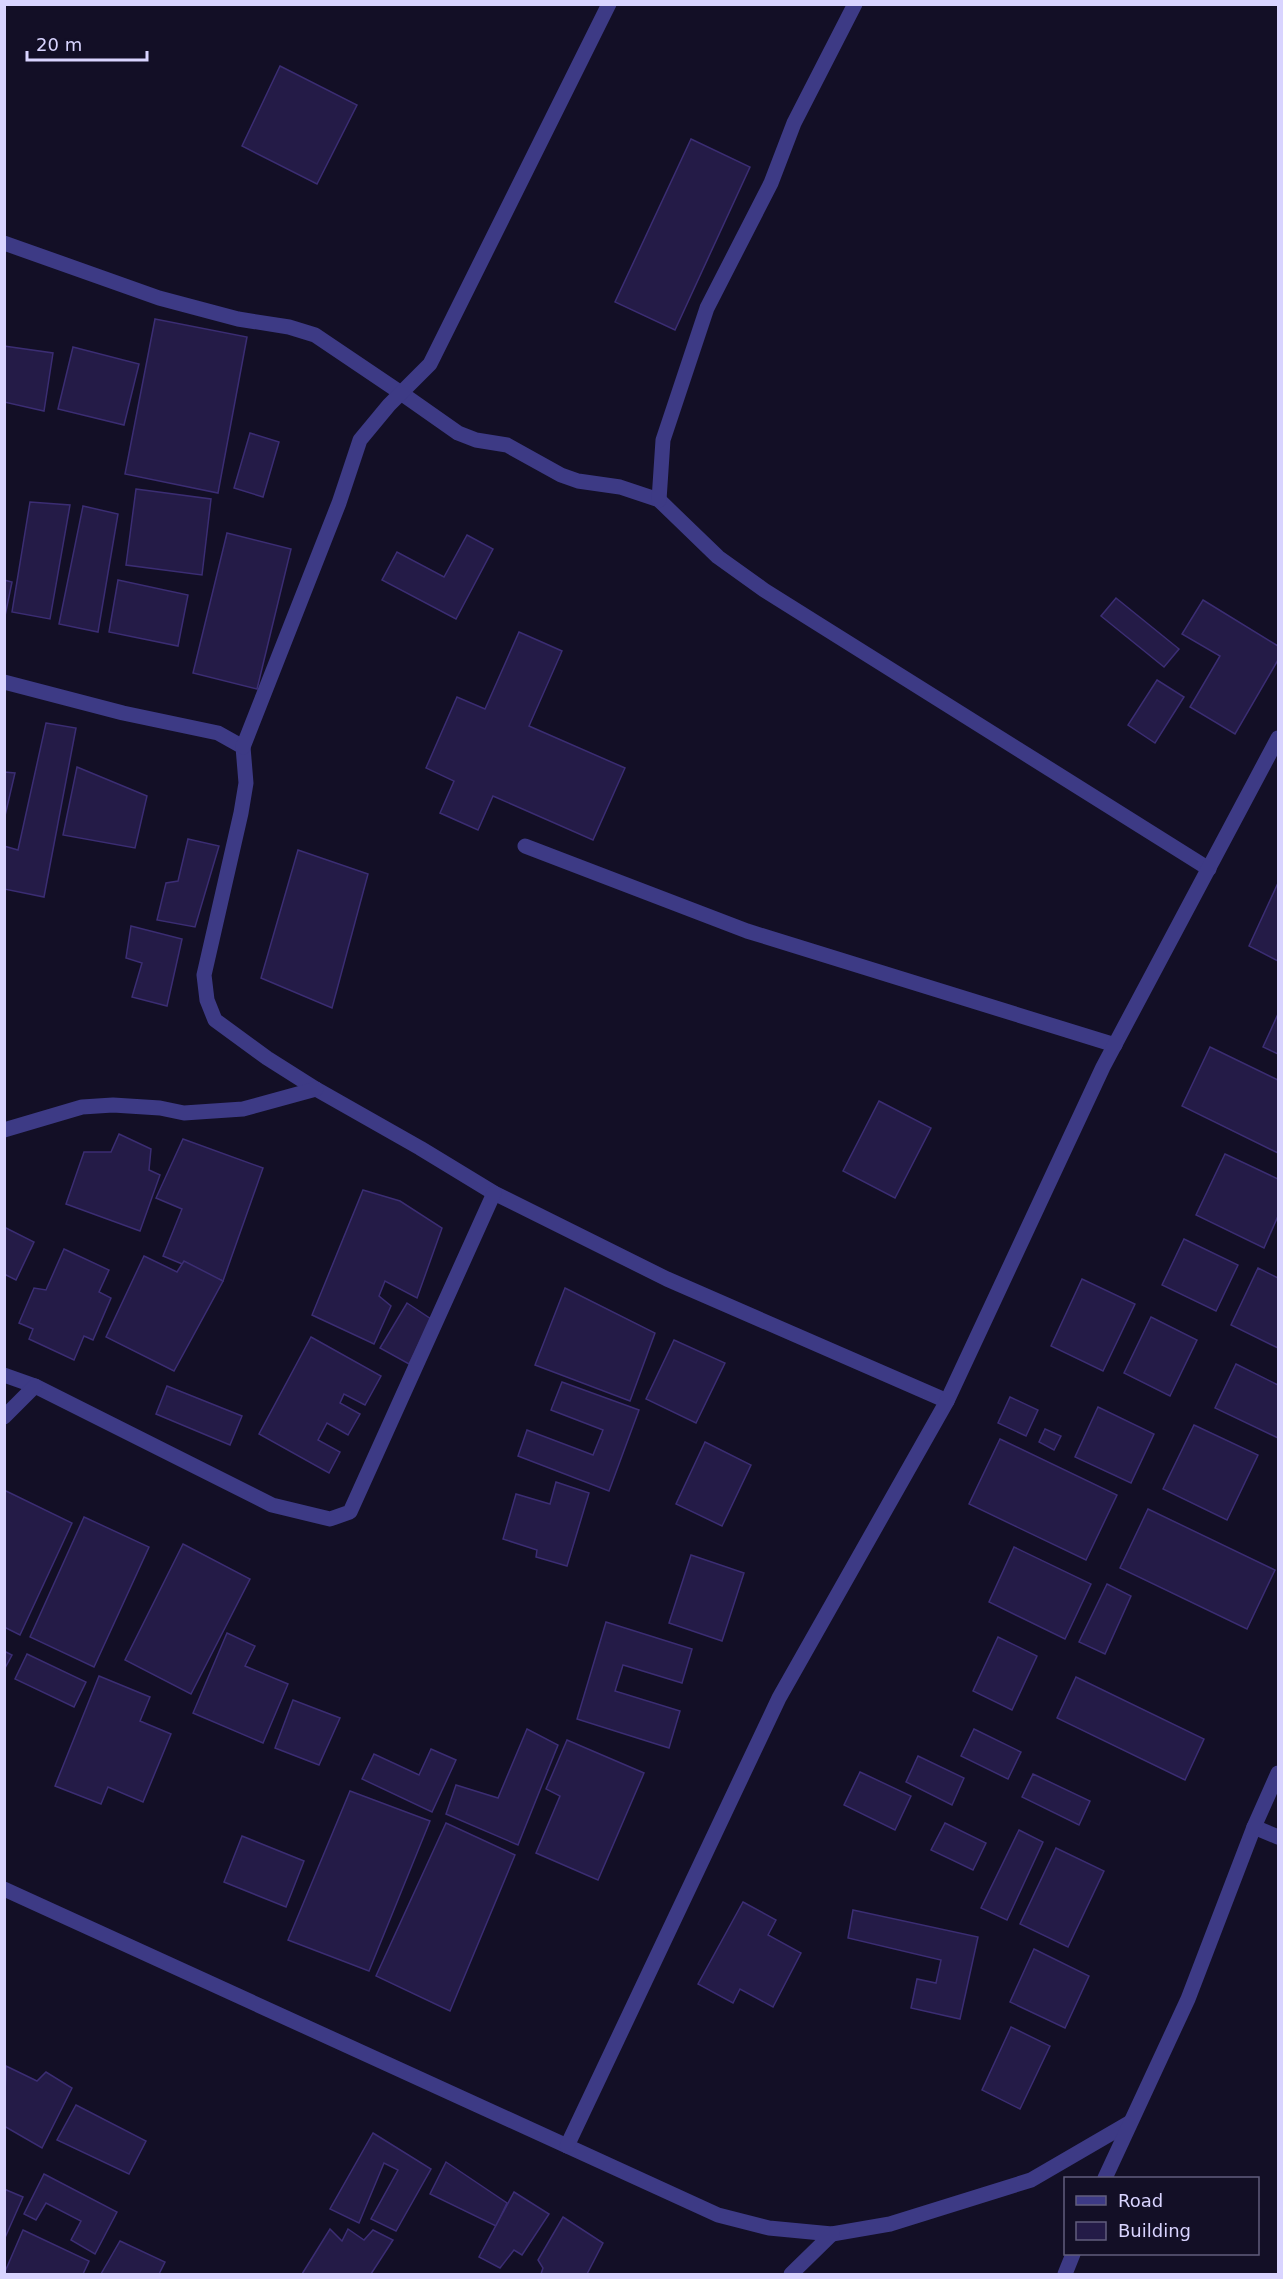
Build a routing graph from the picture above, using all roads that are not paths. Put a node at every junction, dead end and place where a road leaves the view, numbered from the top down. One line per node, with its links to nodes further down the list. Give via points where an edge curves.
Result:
1 (609, 4): 4 (street, via 444,339 430,364)
2 (855, 4): 5 (street, via 707,308 663,440)
3 (4, 243): 4 (street, via 159,298 315,335)
4 (401, 393): 5 (street, via 458,433 507,445 578,481 620,487); 8 (street, via 360,440)
5 (659, 500): 10 (street, via 718,557 764,590)
6 (4, 682): 8 (street, via 218,733)
7 (1278, 738): 10 (street)
8 (243, 747): 12 (street, via 246,783 242,813 204,975 207,1000 215,1020)
9 (525, 846): 11 (street, via 747,931)
10 (1209, 869): 11 (street)
11 (1115, 1045): 17 (street)
12 (316, 1089): 13 (street, via 243,1109 184,1113 148,1107 82,1107); 14 (street)
13 (4, 1130)
14 (494, 1193): 16 (street, via 350,1512 330,1519 272,1505); 17 (street, via 667,1279)
15 (4, 1375): 16 (street)
16 (36, 1386): 18 (street)
17 (947, 1401): 24 (street, via 779,1698)
18 (4, 1417)
19 (1278, 1773): 20 (street)
20 (1254, 1827): 21 (street); 23 (street, via 1188,1999)
21 (1278, 1837)
22 (4, 1889): 24 (street)
23 (1129, 2123): 25 (street); 26 (street, via 1031,2180 890,2224)
24 (567, 2146): 26 (street, via 718,2215 769,2228)
25 (1105, 2177)
26 (832, 2234): 28 (street)
27 (1072, 2255): 29 (street)
28 (791, 2274)
29 (1065, 2274)

